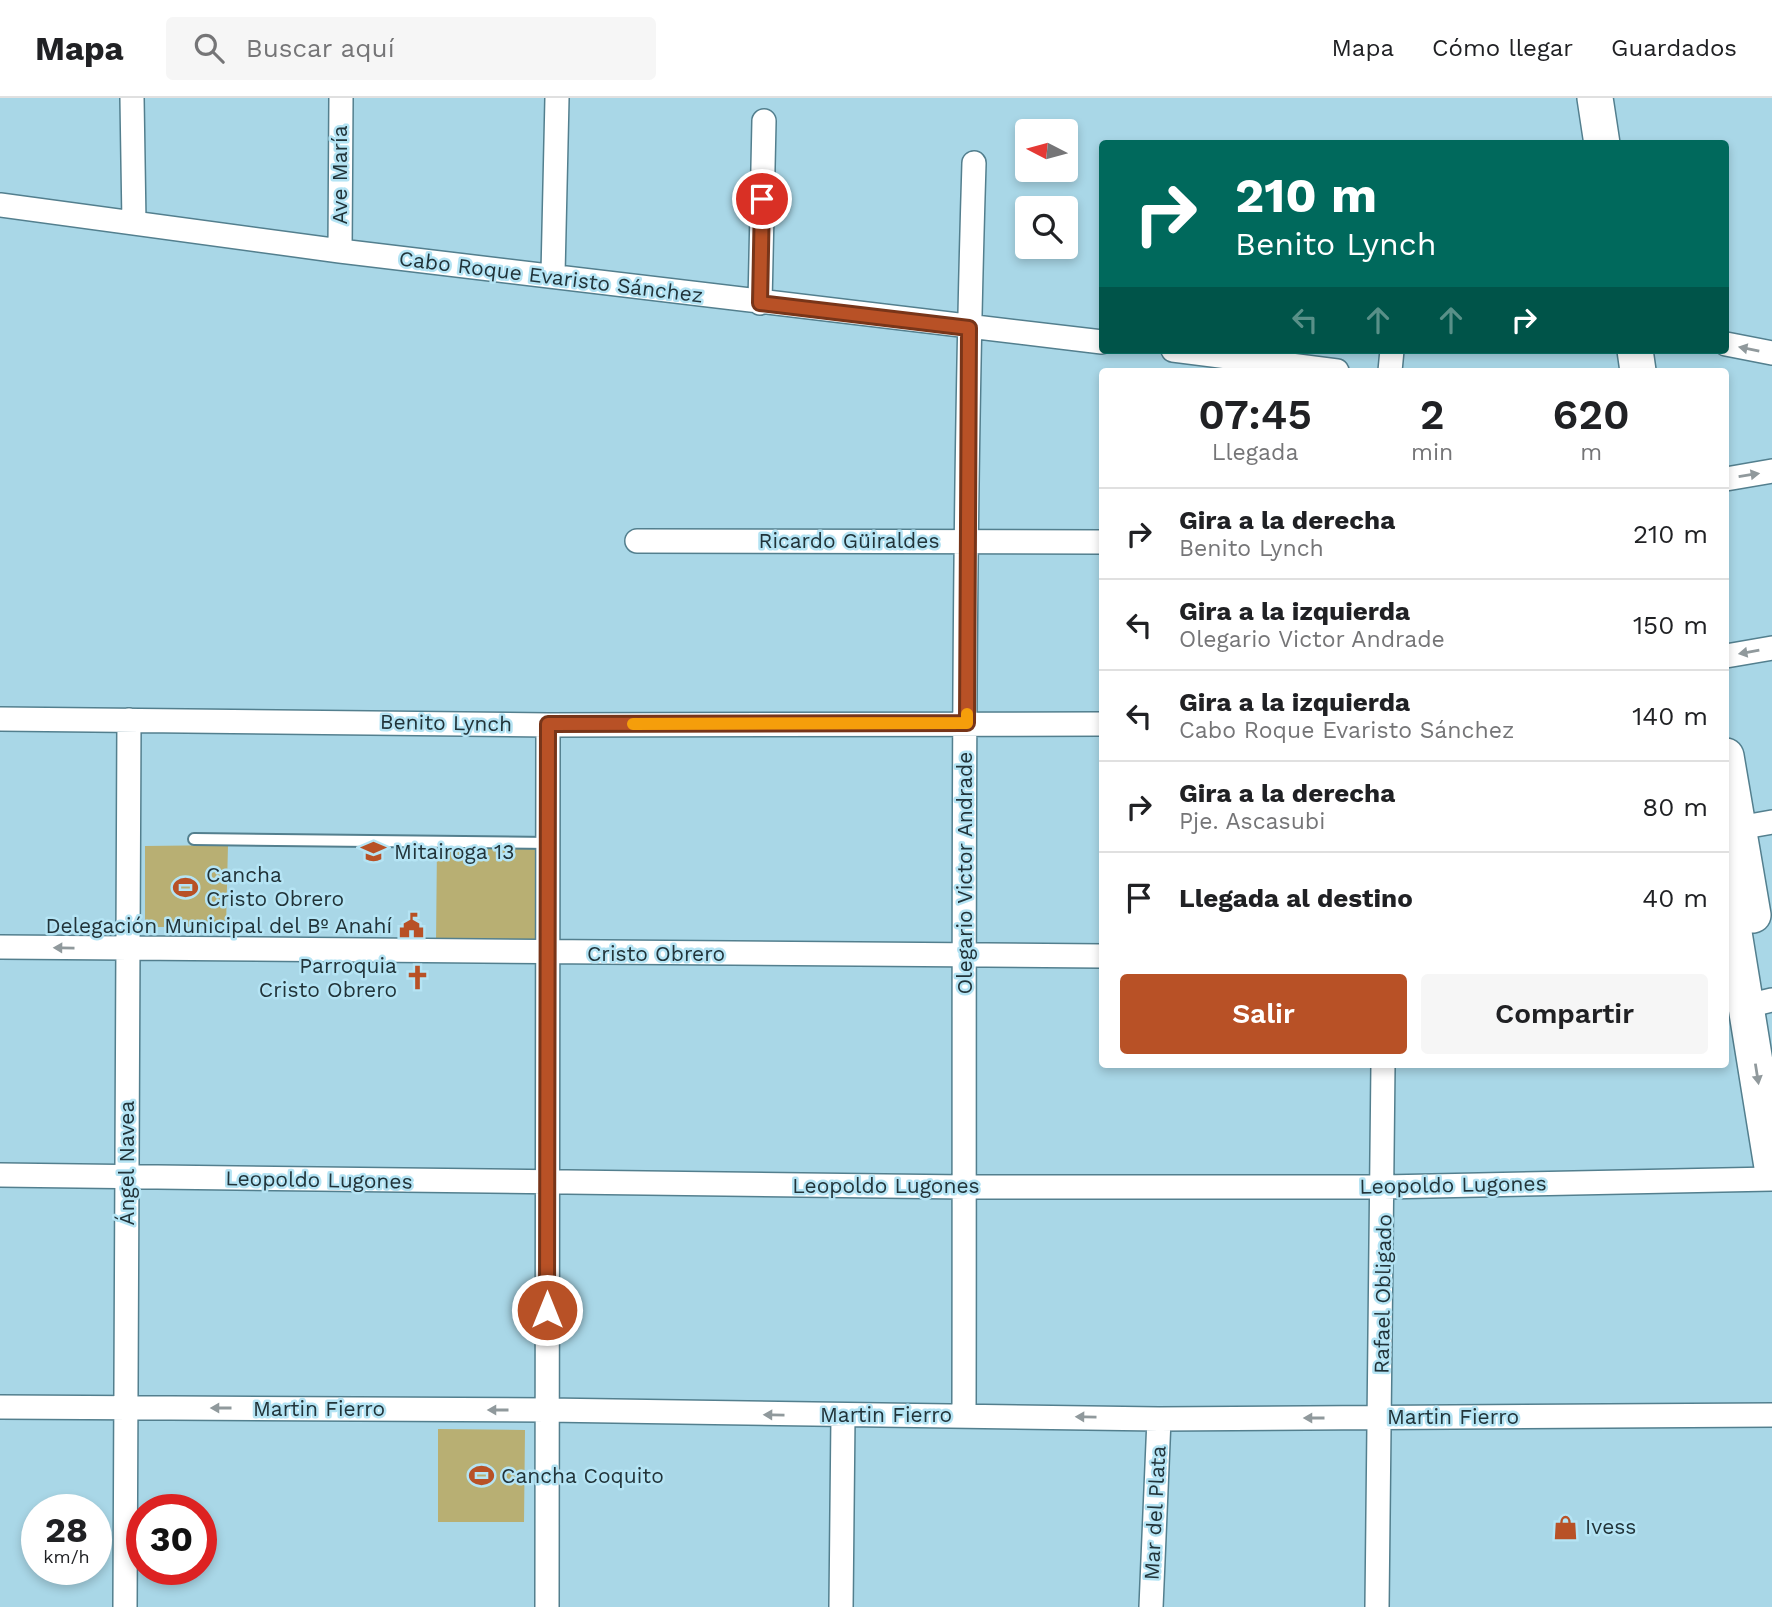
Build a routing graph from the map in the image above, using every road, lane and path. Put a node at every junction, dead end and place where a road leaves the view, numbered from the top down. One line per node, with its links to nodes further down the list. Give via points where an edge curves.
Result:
1 (132, 98): 11 (street)
2 (341, 98): 12 (street, Ave María)
3 (557, 98): 13 (street)
4 (1595, 98): 7 (main road)
5 (1617, 98): 8 (main road)
6 (764, 121): 14 (street)
7 (1601, 140)
8 (1623, 140)
9 (974, 163): 15 (street, Olegario Victor Andrade)
10 (0, 205): 11 (street, Cabo Roque Evaristo Sánchez)
11 (134, 223): 12 (street, Cabo Roque Evaristo Sánchez)
12 (340, 251): 13 (street, Cabo Roque Evaristo Sánchez)
13 (553, 274): 14 (street, Cabo Roque Evaristo Sánchez)
14 (760, 303): 15 (street, Cabo Roque Evaristo Sánchez)
15 (969, 328): 16 (street, Cabo Roque Evaristo Sánchez); 24 (street, Olegario Victor Andrade)
16 (1099, 342)
17 (1729, 345): 18 (street, one-way to 17)
18 (1772, 353)
19 (1205, 354): 20 (street)
20 (1314, 368)
21 (1772, 471): 22 (street, one-way to 21)
22 (1729, 478)
23 (637, 541): 24 (street, Ricardo Güiraldes)
24 (968, 541): 25 (street, Ricardo Güiraldes); 30 (street, Olegario Victor Andrade)
25 (1099, 542)
26 (1772, 648): 27 (street, one-way to 27)
27 (1729, 655)
28 (0, 719): 29 (street, Benito Lynch)
29 (128, 720): 31 (street, Benito Lynch); 40 (street, Ángel Navea)
30 (967, 723): 31 (street, Benito Lynch); 32 (street, Benito Lynch); 43 (street, Olegario Victor Andrade)
31 (548, 724): 37 (street)
32 (1099, 724)
33 (1729, 792): 35 (main road)
34 (1772, 822): 35 (street)
35 (1732, 829): 41 (main road)
36 (194, 839): 37 (lane)
37 (550, 843): 42 (street)
38 (1729, 896): 41 (main road)
39 (0, 947): 40 (street, Cristo Obrero, one-way to 39)
40 (127, 948): 42 (street, Cristo Obrero); 49 (street, Ángel Navea)
41 (1741, 949): 45 (main road)
42 (548, 954): 43 (street, Cristo Obrero); 51 (street)
43 (964, 955): 44 (street, Cristo Obrero); 52 (street, Olegario Victor Andrade)
44 (1099, 956)
45 (1764, 1010): 47 (main road, one-way to 47)
46 (1383, 1068): 53 (street, Rafael Obligado)
47 (1772, 1167)
48 (0, 1175): 49 (street, Leopoldo Lugones)
49 (126, 1177): 51 (street, Leopoldo Lugones); 55 (street, Ángel Navea)
50 (1772, 1179): 53 (street, Leopoldo Lugones)
51 (547, 1184): 52 (street, Leopoldo Lugones); 56 (street)
52 (965, 1186): 53 (street, Leopoldo Lugones); 57 (street, Olegario Victor Andrade)
53 (1384, 1187): 60 (street, Rafael Obligado)
54 (0, 1407): 55 (street, Martin Fierro)
55 (128, 1407): 56 (street, Martin Fierro, one-way to 55); 62 (street, Ángel Navea)
56 (547, 1410): 59 (street, Martin Fierro, one-way to 56); 63 (street)
57 (964, 1415): 59 (street, Martin Fierro); 61 (street, Martin Fierro, one-way to 57)
58 (1772, 1415): 60 (street, Martin Fierro)
59 (843, 1416): 64 (street)
60 (1382, 1418): 61 (street, Martin Fierro, one-way to 61); 66 (street, Rafael Obligado)
61 (1159, 1419): 65 (street, Mar del Plata)
62 (125, 1607)
63 (547, 1607)
64 (841, 1607)
65 (1151, 1607)
66 (1377, 1607)

